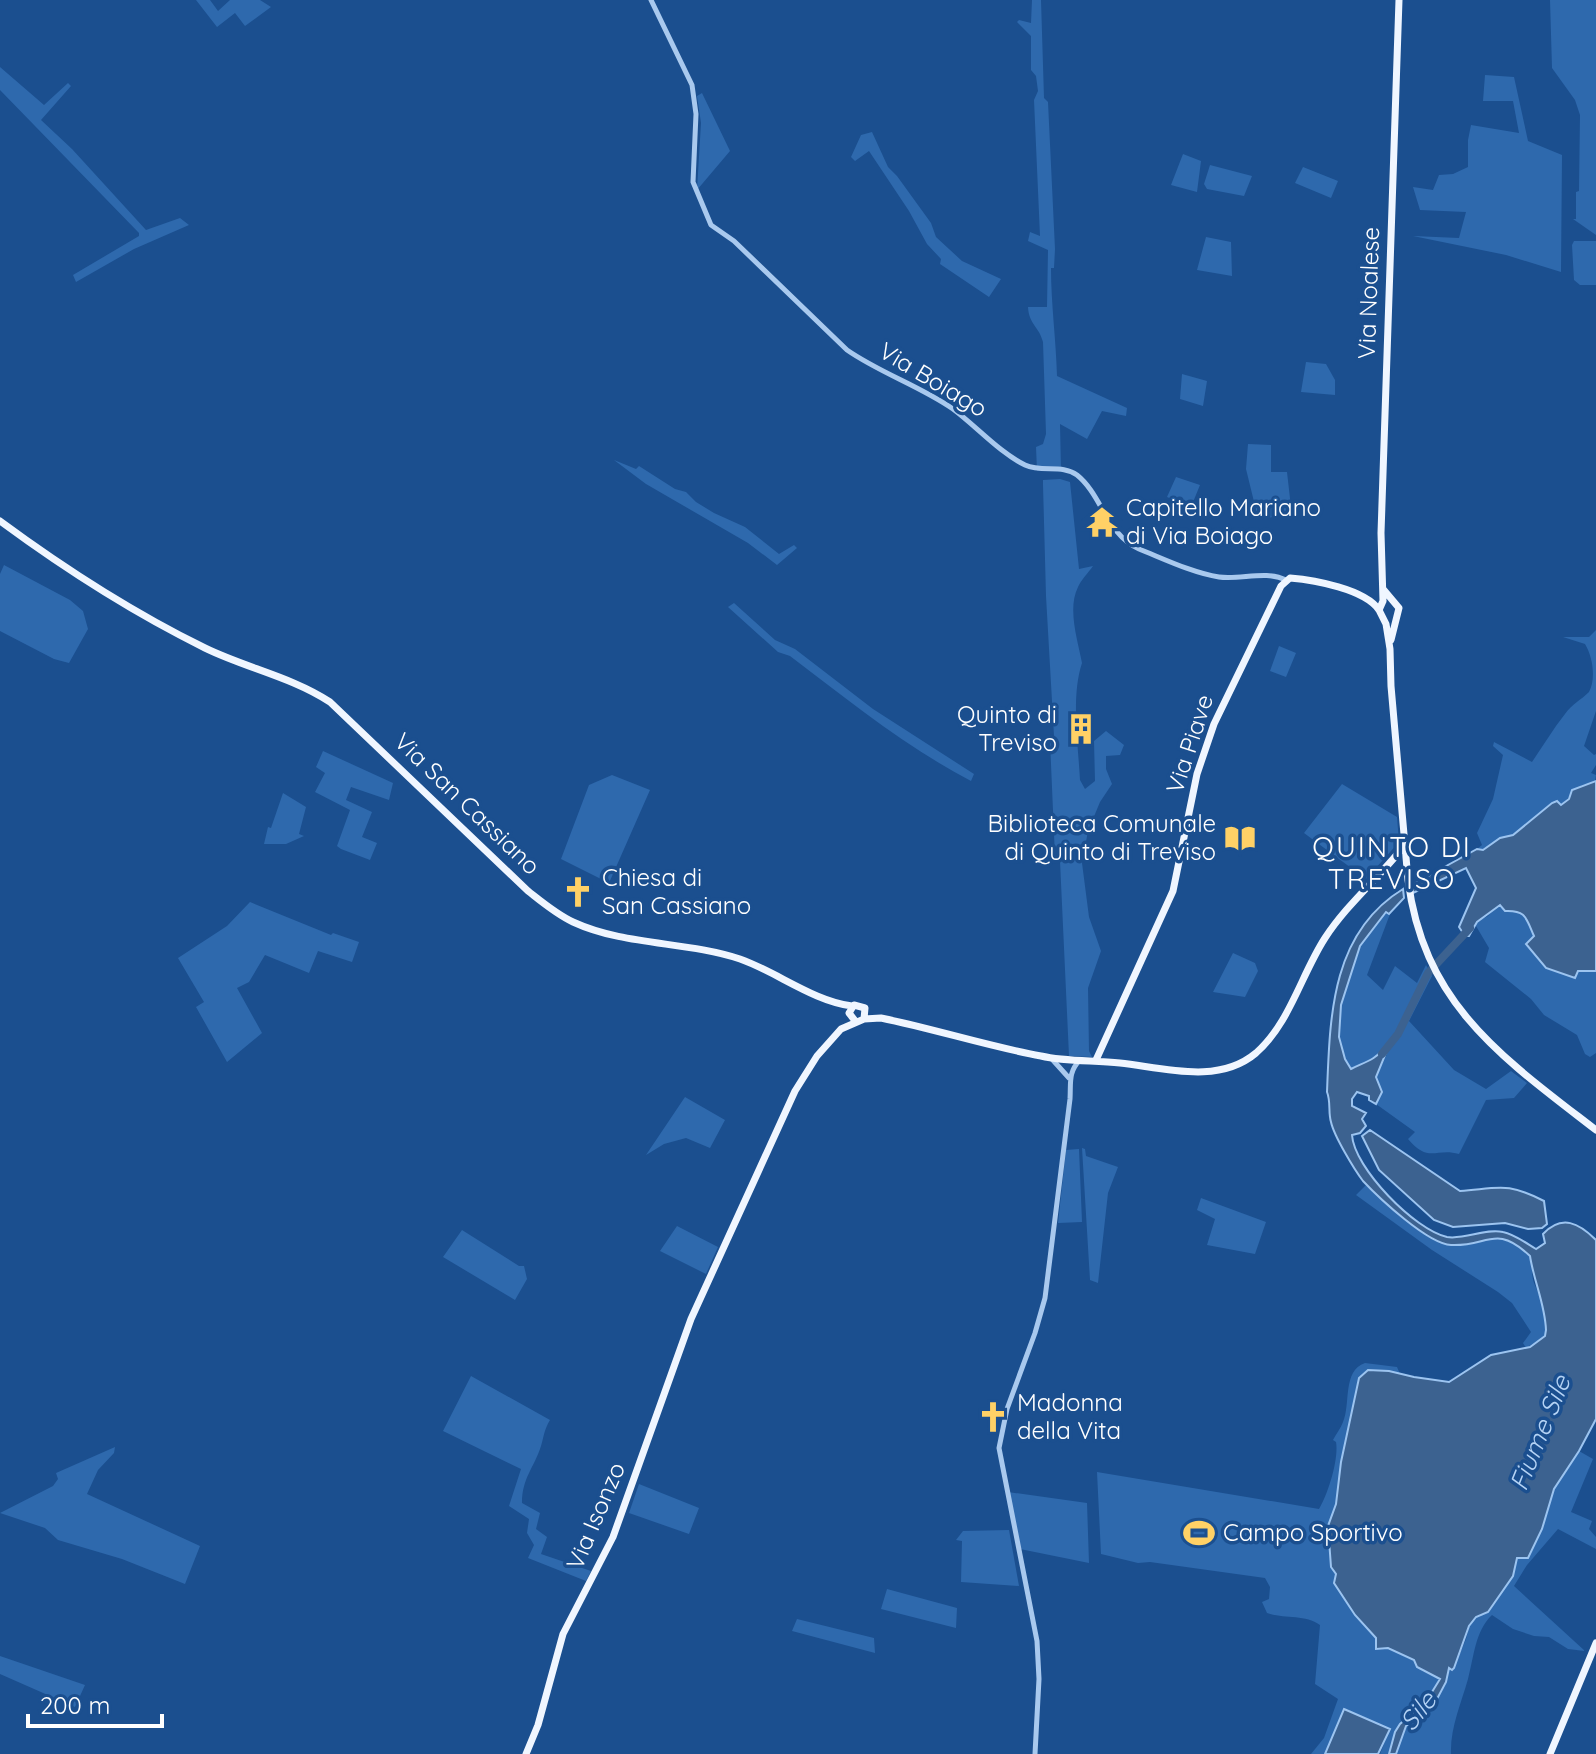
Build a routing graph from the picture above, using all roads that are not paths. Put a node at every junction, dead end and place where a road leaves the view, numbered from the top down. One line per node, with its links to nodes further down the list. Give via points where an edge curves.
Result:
1 (651, 0): 4 (street, Via Boiago, via 692,85 693,182 711,225 847,350 951,408 1025,466 1075,473 1135,547 1216,576)
2 (1399, 0): 5 (main road, Via Noalese)
3 (0, 521): 11 (main road, Via San Cassiano, via 89,585 216,653 330,702 528,891 563,917 602,933 733,957)
4 (1286, 580): 5 (main road, Via Boiago); 17 (main road, Via Piave, via 1214,724 1197,774 1173,891)
5 (1378, 596): 6 (main road); 6 (main road); 7 (main road, Via Boiago); 7 (main road, Via Noalese)
6 (1392, 599): 8 (main road, via 1399,608)
7 (1381, 614): 8 (main road, via 1390,620); 9 (main road)
8 (1396, 617): 9 (main road)
9 (1390, 649): 10 (main road)
10 (1405, 843): 17 (main road, via 1328,934 1282,1021 1260,1049 1238,1063 1201,1073); 19 (main road, via 1414,921 1436,974 1497,1051)
11 (850, 1012): 12 (main road); 12 (main road, Via San Cassiano, via 859,1005); 13 (main road)
12 (862, 1017): 13 (main road); 14 (main road)
13 (841, 1029): 21 (main road, Via Isonzo, via 798,1085 702,1293 613,1537 563,1634)
14 (1051, 1058): 15 (main road); 18 (street)
15 (1069, 1059): 16 (main road); 18 (street)
16 (1081, 1060): 17 (main road); 18 (street)
17 (1096, 1060)
18 (1068, 1070): 22 (street, via 1070,1099 1049,1280 999,1448 1037,1641)
19 (1596, 1130)
20 (1596, 1643): 23 (main road)
21 (526, 1754)
22 (1035, 1754)
23 (1550, 1754)

